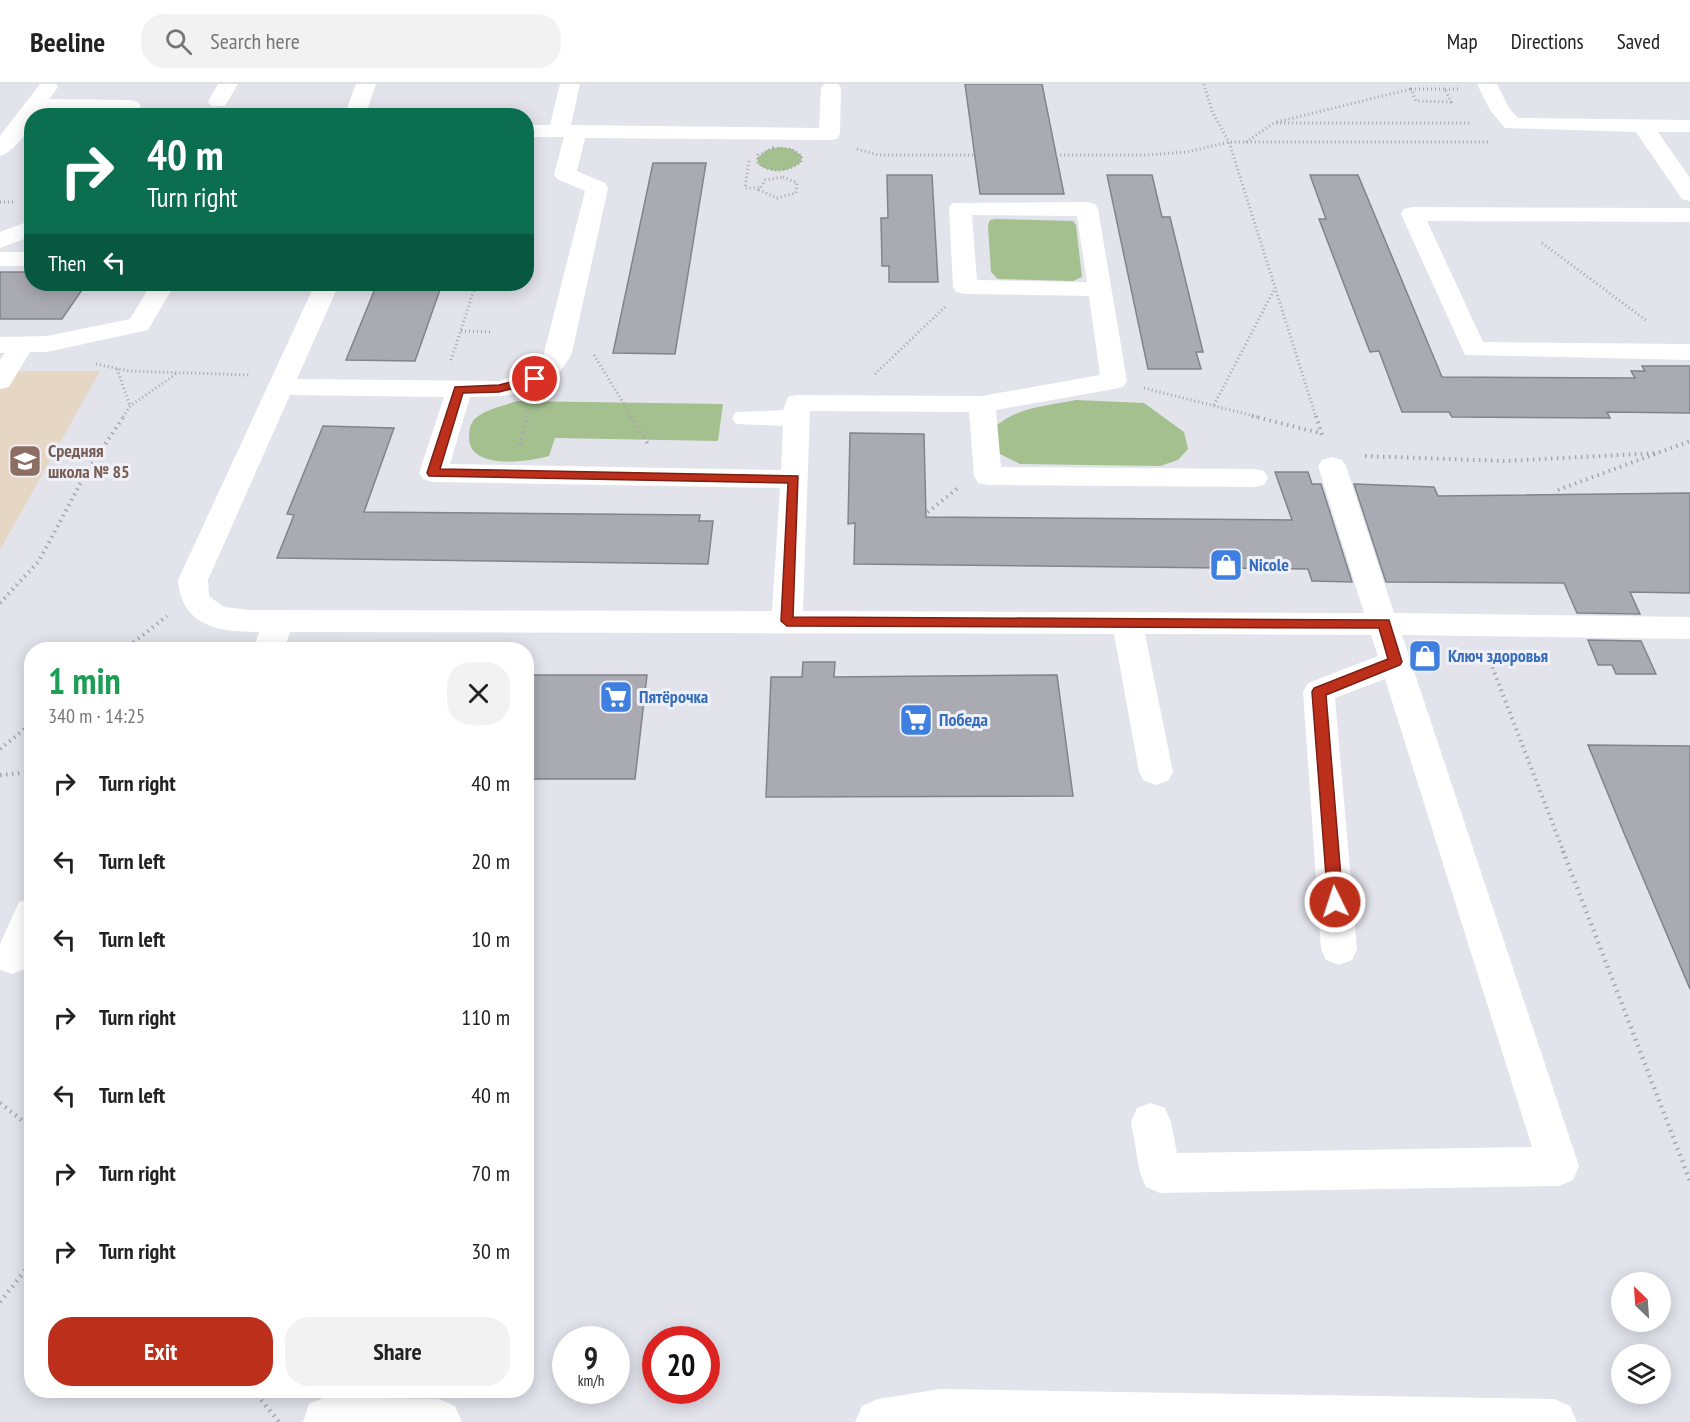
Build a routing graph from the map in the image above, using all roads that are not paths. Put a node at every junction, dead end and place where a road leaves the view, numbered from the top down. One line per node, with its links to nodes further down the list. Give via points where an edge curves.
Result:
1 (51, 84): 6 (lane)
2 (366, 84): 9 (lane)
3 (570, 84): 14 (lane)
4 (1488, 87): 11 (lane, via 1512,123)
5 (831, 88): 14 (lane, via 829,134)
6 (34, 105): 7 (lane); 8 (lane)
7 (131, 106)
8 (32, 108)
9 (357, 108)
10 (24, 118): 15 (lane)
11 (1642, 125): 12 (lane); 16 (lane)
12 (1690, 126)
13 (534, 131): 14 (lane)
14 (567, 132): 29 (lane, via 565,174 597,188 559,353 549,370 525,383 499,389)
15 (0, 150)
16 (1690, 194)
17 (1690, 215): 26 (lane, via 1412,214 1474,350)
18 (24, 230): 19 (lane)
19 (0, 241)
20 (0, 259): 21 (lane)
21 (24, 259)
22 (1100, 289): 22 (lane, via 965,287 960,208 1087,208); 30 (lane, via 1114,381)
23 (159, 291): 25 (lane, via 139,325 47,344)
24 (324, 291): 28 (lane)
25 (11, 345): 27 (lane)
26 (1689, 352)
27 (0, 381)
28 (283, 381): 29 (lane); 36 (lane, via 193,580 192,591 199,607 210,615)
29 (450, 390): 35 (lane, via 433,473)
30 (982, 404): 32 (lane, via 796,403); 34 (lane, via 988,476)
31 (745, 418): 32 (lane)
32 (796, 418): 35 (lane)
33 (1330, 461): 39 (lane)
34 (1254, 478)
35 (794, 479): 37 (lane)
36 (278, 621): 37 (lane); 41 (lane)
37 (787, 621): 38 (lane)
38 (1127, 622): 39 (lane); 43 (lane)
39 (1384, 624): 40 (lane); 42 (lane)
40 (1690, 627)
41 (271, 642)
42 (1395, 662): 45 (lane, via 1319,692); 47 (lane, via 1559,1166 1160,1173)
43 (1156, 772)
44 (24, 931): 46 (lane)
45 (1339, 949)
46 (12, 958)
47 (1151, 1122)
48 (325, 1420): 49 (lane)
49 (439, 1422)
50 (878, 1422): 51 (lane, via 940,1412)
51 (1554, 1422)

